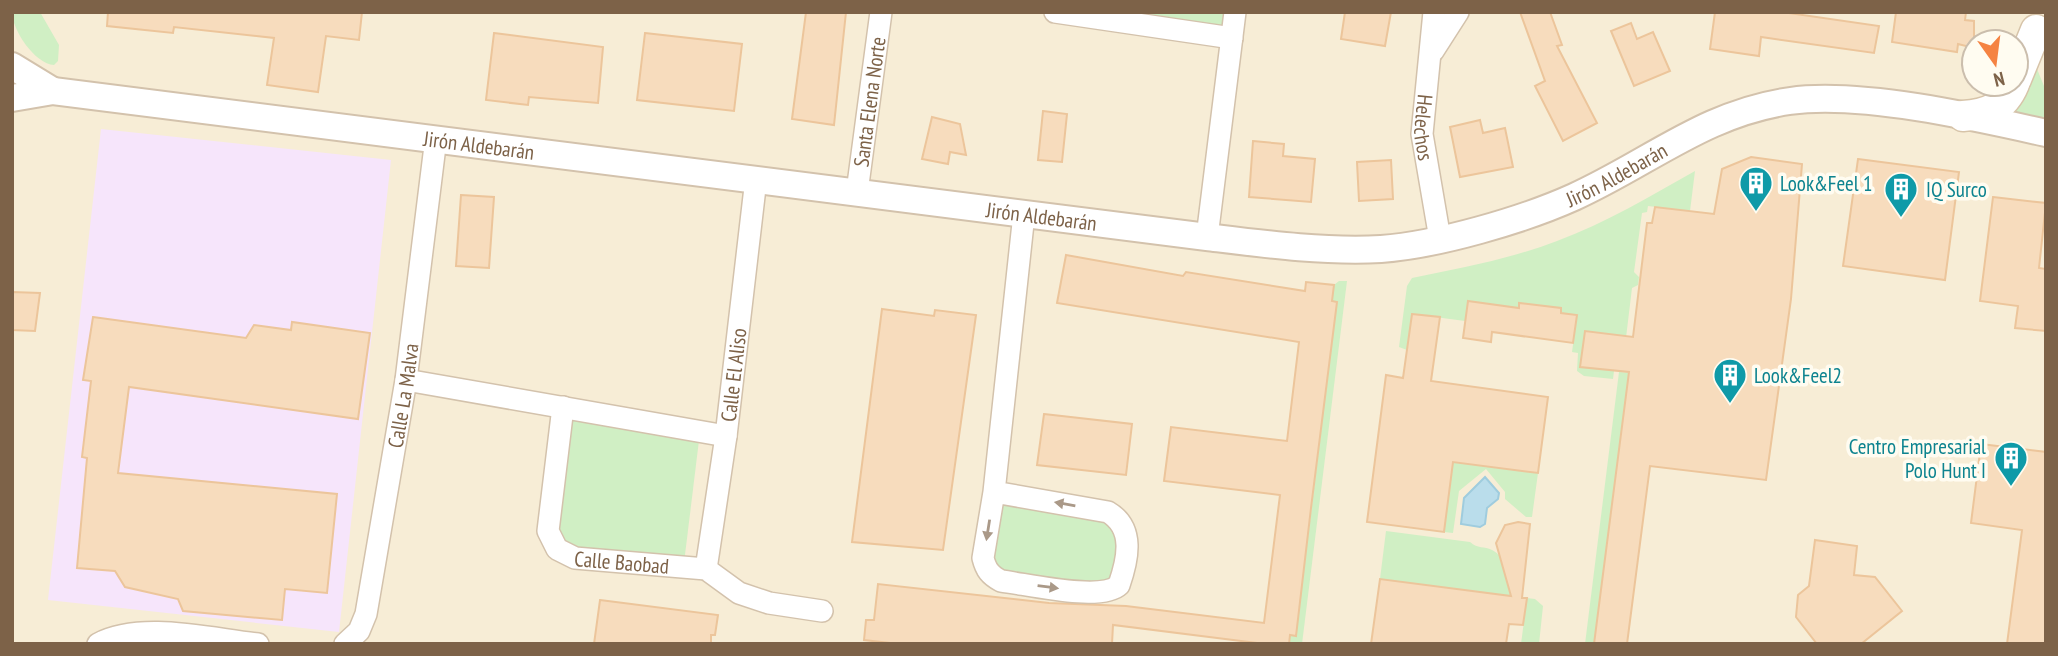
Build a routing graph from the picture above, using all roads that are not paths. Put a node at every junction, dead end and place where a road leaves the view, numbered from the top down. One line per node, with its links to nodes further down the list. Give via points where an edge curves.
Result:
1 (881, 12): 18 (street, Santa Elena Norte)
2 (1055, 12): 7 (street)
3 (1235, 12): 7 (street)
4 (1434, 12): 9 (street, Helechos)
5 (1458, 12): 9 (street)
6 (2038, 33): 8 (main road)
7 (1231, 38): 20 (street)
8 (2030, 50)
9 (1430, 55): 21 (street, Helechos, via 1422,134)
10 (12, 66): 11 (street)
11 (53, 91): 12 (street, Jirón Aldebarán); 16 (street, Jirón Aldebarán)
12 (12, 98)
13 (2004, 98): 14 (main road, via 1999,106 1981,114)
14 (1963, 116): 15 (street, Jirón Aldebarán); 21 (street, Jirón Aldebarán, via 1832,99 1764,106 1711,122 1572,198)
15 (2046, 133)
16 (436, 138): 17 (street, Jirón Aldebarán); 22 (street, Calle La Malva)
17 (756, 179): 18 (street, Jirón Aldebarán); 24 (street, Calle El Aliso)
18 (857, 192): 19 (street, Jirón Aldebarán)
19 (1024, 214): 20 (street, Jirón Aldebarán); 25 (street)
20 (1207, 237): 21 (street, Jirón Aldebarán, via 1297,247 1382,249)
21 (1440, 239)
22 (405, 380): 23 (street); 30 (street, Calle La Malva, via 366,614 359,631)
23 (563, 407): 24 (street); 26 (street, Calle Baobad, via 548,531 557,549 575,558)
24 (726, 436): 26 (street, Calle El Aliso)
25 (994, 492): 25 (street, one-way to 25, via 983,558 991,576 1093,593 1119,585 1128,541 1119,519 1108,512)
26 (706, 569): 27 (street, via 739,593)
27 (822, 611)
28 (97, 644): 29 (street, via 116,634 143,632)
29 (258, 644)
30 (345, 644)

